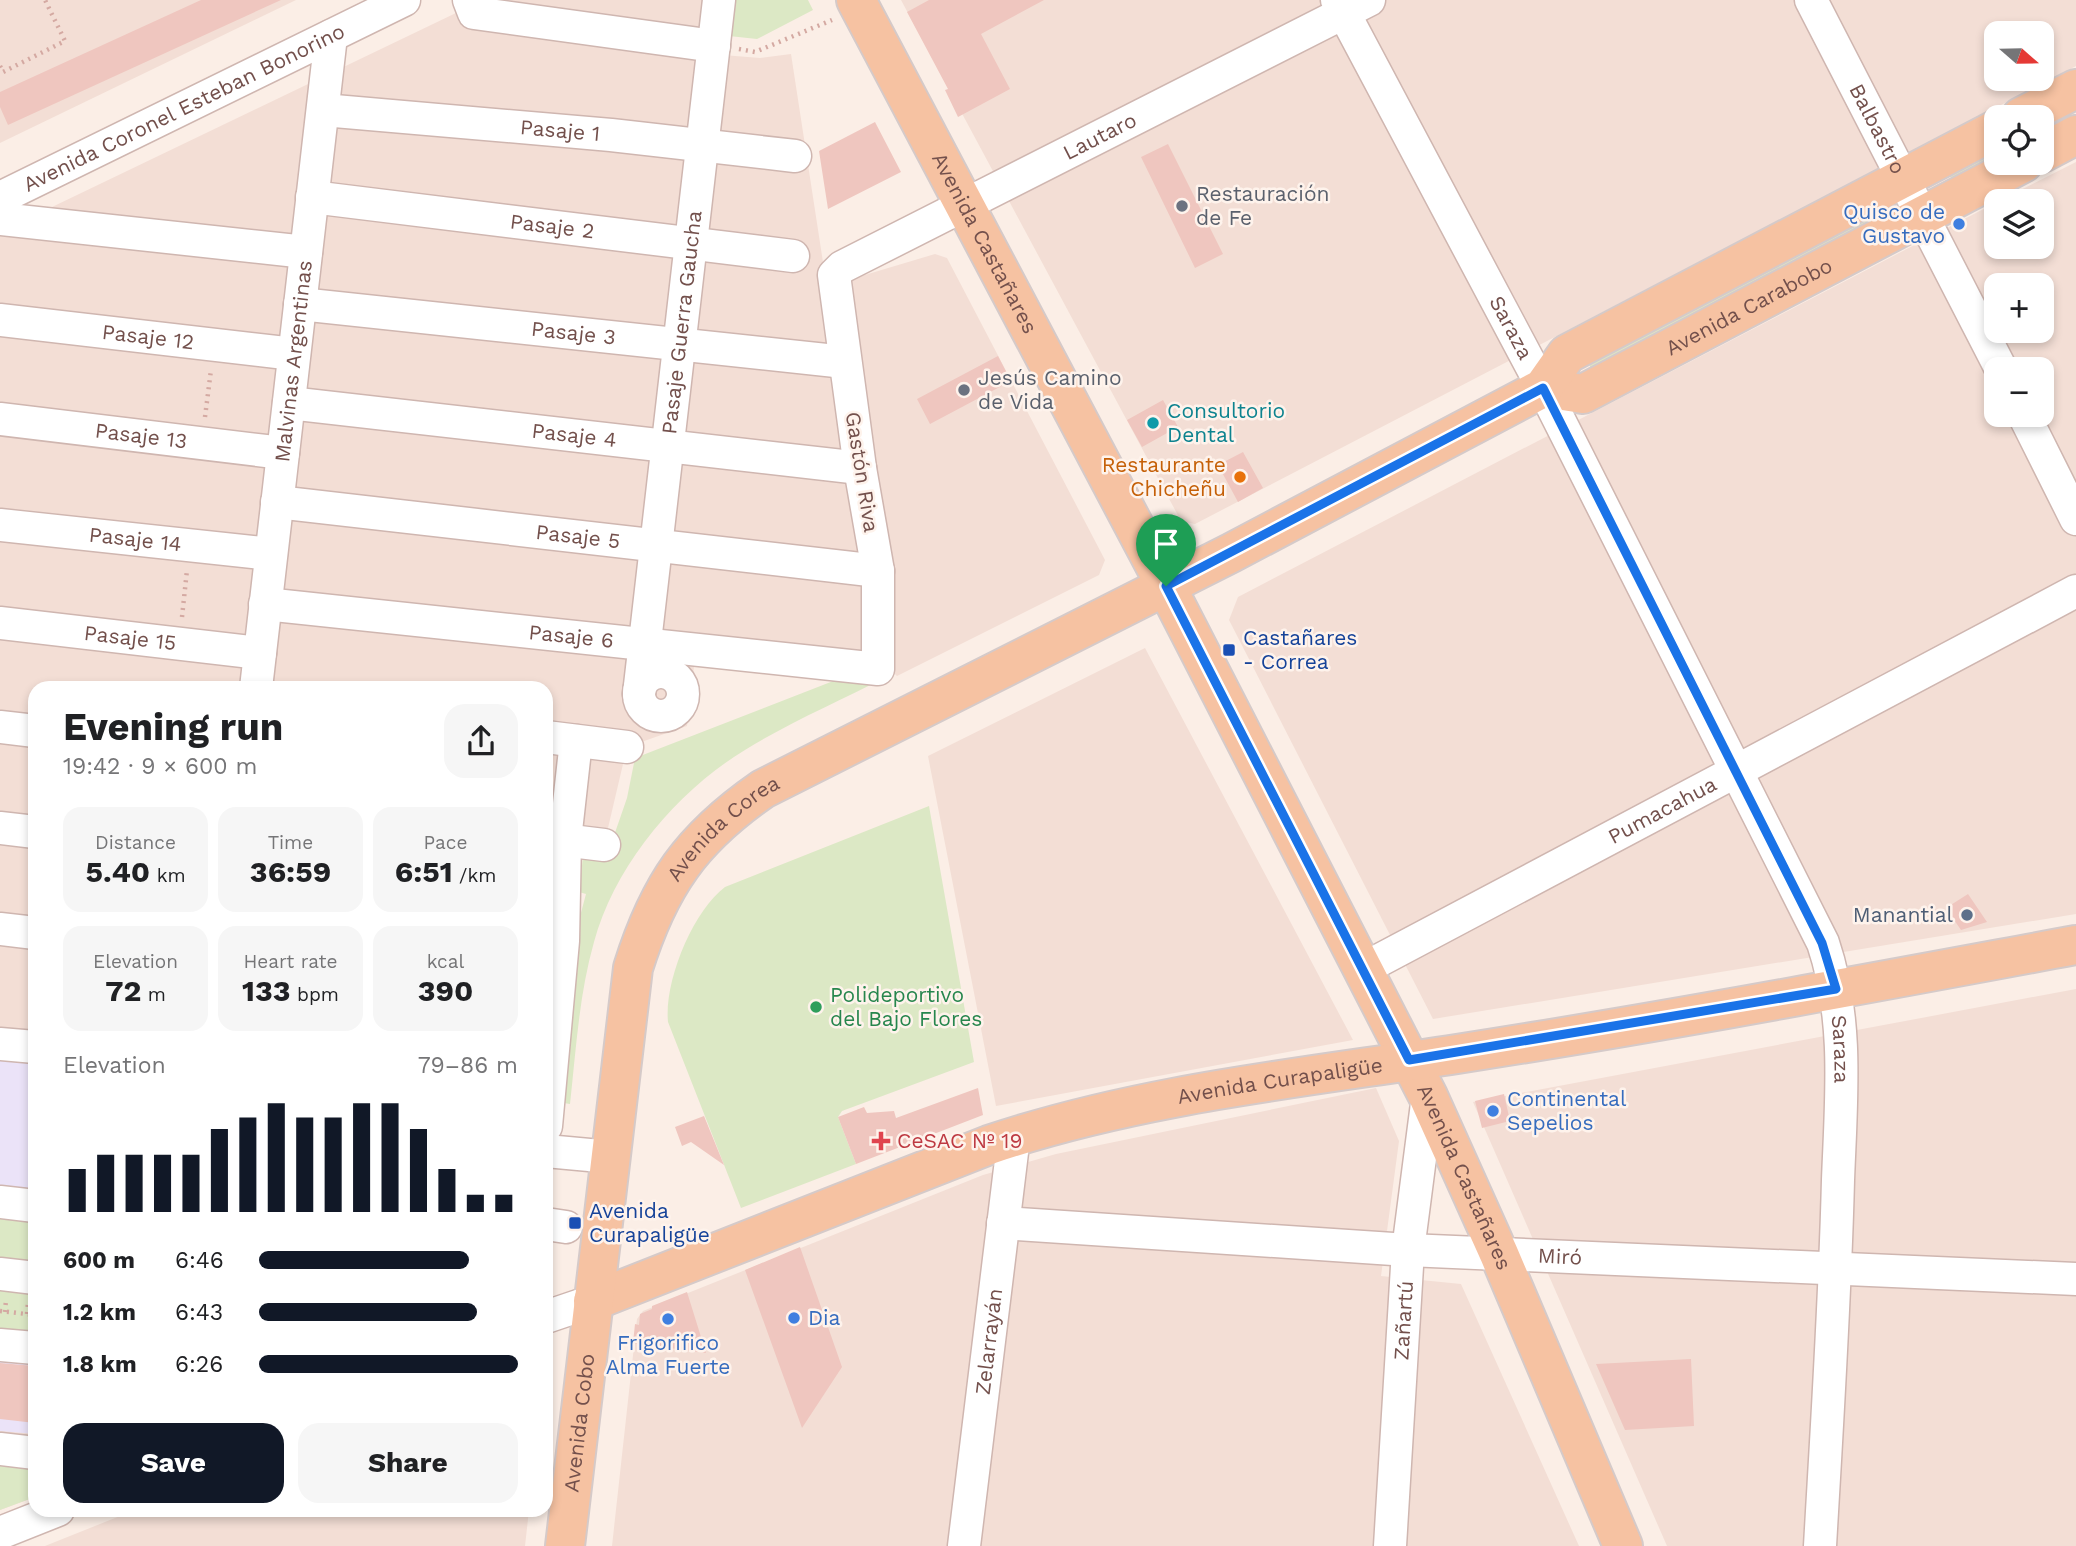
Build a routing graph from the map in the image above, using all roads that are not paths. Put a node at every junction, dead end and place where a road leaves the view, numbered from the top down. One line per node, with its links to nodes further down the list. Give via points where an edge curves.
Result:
1 (404, 0): 7 (street, Avenida Coronel Esteban Bonorino)
2 (469, 0): 8 (street, via 474,13)
3 (719, 0): 8 (street, Pasaje Guerra Gaucha)
4 (1811, 0): 18 (street, Balbastro)
5 (858, 4): 21 (main road, Avenida Castañares)
6 (1350, 5): 21 (street, Lautaro); 34 (street, Saraza)
7 (331, 36): 11 (street, Malvinas Argentinas); 20 (street, Avenida Coronel Esteban Bonorino)
8 (714, 46): 14 (street, Pasaje Guerra Gaucha)
9 (2076, 89): 10 (main road)
10 (2045, 105)
11 (323, 110): 14 (street, Pasaje 1); 19 (street, Malvinas Argentinas)
12 (2076, 135): 15 (main road)
13 (1984, 136): 18 (main road, Avenida Carabobo)
14 (702, 145): 16 (street, Pasaje 1); 24 (street, Pasaje Guerra Gaucha)
15 (2054, 147)
16 (795, 156)
17 (2000, 175): 22 (main road, Avenida Carabobo)
18 (1904, 177): 22 (street, Balbastro); 34 (main road, Avenida Carabobo, via 1567,354)
19 (312, 197): 24 (street, Pasaje 2); 25 (street, Malvinas Argentinas)
20 (0, 198)
21 (964, 207): 27 (street, Lautaro); 47 (main road, Avenida Castañares)
22 (1924, 215): 32 (street, Balbastro); 34 (main road, Avenida Carabobo, via 1583,394)
23 (0, 219): 25 (street)
24 (691, 244): 26 (street, Pasaje 2); 30 (street, Pasaje Guerra Gaucha)
25 (306, 252): 28 (street, Malvinas Argentinas)
26 (793, 256)
27 (834, 275): 33 (street, Gastón Riva)
28 (300, 304): 30 (street, Pasaje 3); 31 (street, Malvinas Argentinas)
29 (0, 320): 31 (street, Pasaje 12)
30 (679, 345): 33 (street, Pasaje 3); 38 (street, Pasaje Guerra Gaucha)
31 (294, 354): 35 (street, Malvinas Argentinas)
32 (1995, 357)
33 (845, 362): 40 (street, Gastón Riva)
34 (1543, 388): 47 (main road, Avenida Carabobo); 59 (street, Saraza)
35 (289, 403): 38 (street, Pasaje 4); 39 (street, Malvinas Argentinas)
36 (0, 419): 39 (street, Pasaje 13)
37 (2030, 427): 42 (street)
38 (668, 446): 40 (street, Pasaje 4); 44 (street, Pasaje Guerra Gaucha)
39 (283, 453): 41 (street, Malvinas Argentinas)
40 (860, 468): 46 (street, Gastón Riva)
41 (277, 502): 44 (street, Pasaje 5); 45 (street, Malvinas Argentinas)
42 (2076, 519)
43 (0, 524): 45 (street, Pasaje 14)
44 (656, 545): 46 (street, Pasaje 5); 51 (street, Pasaje Guerra Gaucha)
45 (271, 554): 49 (street, Malvinas Argentinas)
46 (878, 570): 53 (street, Gastón Riva)
47 (1166, 586): 68 (main road, Avenida Castañares); 77 (main road, Avenida Corea, via 763,789 702,840 664,888 633,968)
48 (2076, 591): 59 (street, Pumacahua)
49 (265, 604): 51 (street, Pasaje 6); 52 (street, Malvinas Argentinas)
50 (0, 623): 52 (street, Pasaje 15)
51 (645, 644): 51 (street, Pasaje Guerra Gaucha, via 640,702 649,713 671,715 684,698 681,683); 53 (street, Pasaje 6)
52 (260, 653): 54 (street, Malvinas Argentinas)
53 (878, 669)
54 (257, 681)
55 (0, 727): 56 (street)
56 (28, 730)
57 (561, 739): 58 (street); 62 (street)
58 (627, 747)
59 (1735, 771): 68 (street, Pumacahua); 70 (street, Saraza, via 1822,943)
60 (0, 828): 61 (street)
61 (28, 831)
62 (556, 839): 63 (street); 66 (street)
63 (604, 845)
64 (0, 929): 65 (street)
65 (28, 932)
66 (555, 940): 69 (street)
67 (2076, 946): 70 (main road, Avenida Curapaligüe)
68 (1361, 970): 73 (main road, Avenida Castañares)
69 (553, 979)
70 (1836, 989): 73 (main road, Avenida Curapaligüe); 83 (street, Saraza, via 1842,1051)
71 (0, 1044): 72 (street)
72 (28, 1046)
73 (1409, 1060): 74 (main road, Avenida Castañares); 75 (main road, Avenida Curapaligüe, via 1213,1090)
74 (1428, 1096): 81 (street, Zañartú); 82 (main road, Avenida Castañares)
75 (1014, 1136): 80 (street, Zelarrayán); 87 (main road, Avenida Curapaligüe)
76 (553, 1152): 77 (street)
77 (611, 1157): 87 (main road, Avenida Corea)
78 (0, 1202): 79 (street)
79 (28, 1205)
80 (1003, 1223): 81 (street, Miró); 98 (street, Zelarrayán)
81 (1408, 1250): 82 (street, Miró); 99 (street, Zañartú)
82 (1500, 1255): 83 (street, Miró); 100 (main road, Avenida Castañares)
83 (1836, 1267): 86 (street, Miró); 101 (street, Saraza)
84 (0, 1274): 85 (street)
85 (28, 1277)
86 (2076, 1279)
87 (593, 1301): 88 (street); 97 (main road, Avenida Cobo)
88 (553, 1315)
89 (0, 1345): 90 (street)
90 (28, 1347)
91 (0, 1449): 92 (street)
92 (28, 1452)
93 (40, 1517): 94 (street)
94 (0, 1533)
95 (0, 1541): 96 (street)
96 (2, 1546)
97 (565, 1546)
98 (964, 1546)
99 (1390, 1546)
100 (1623, 1546)
101 (1819, 1546)

